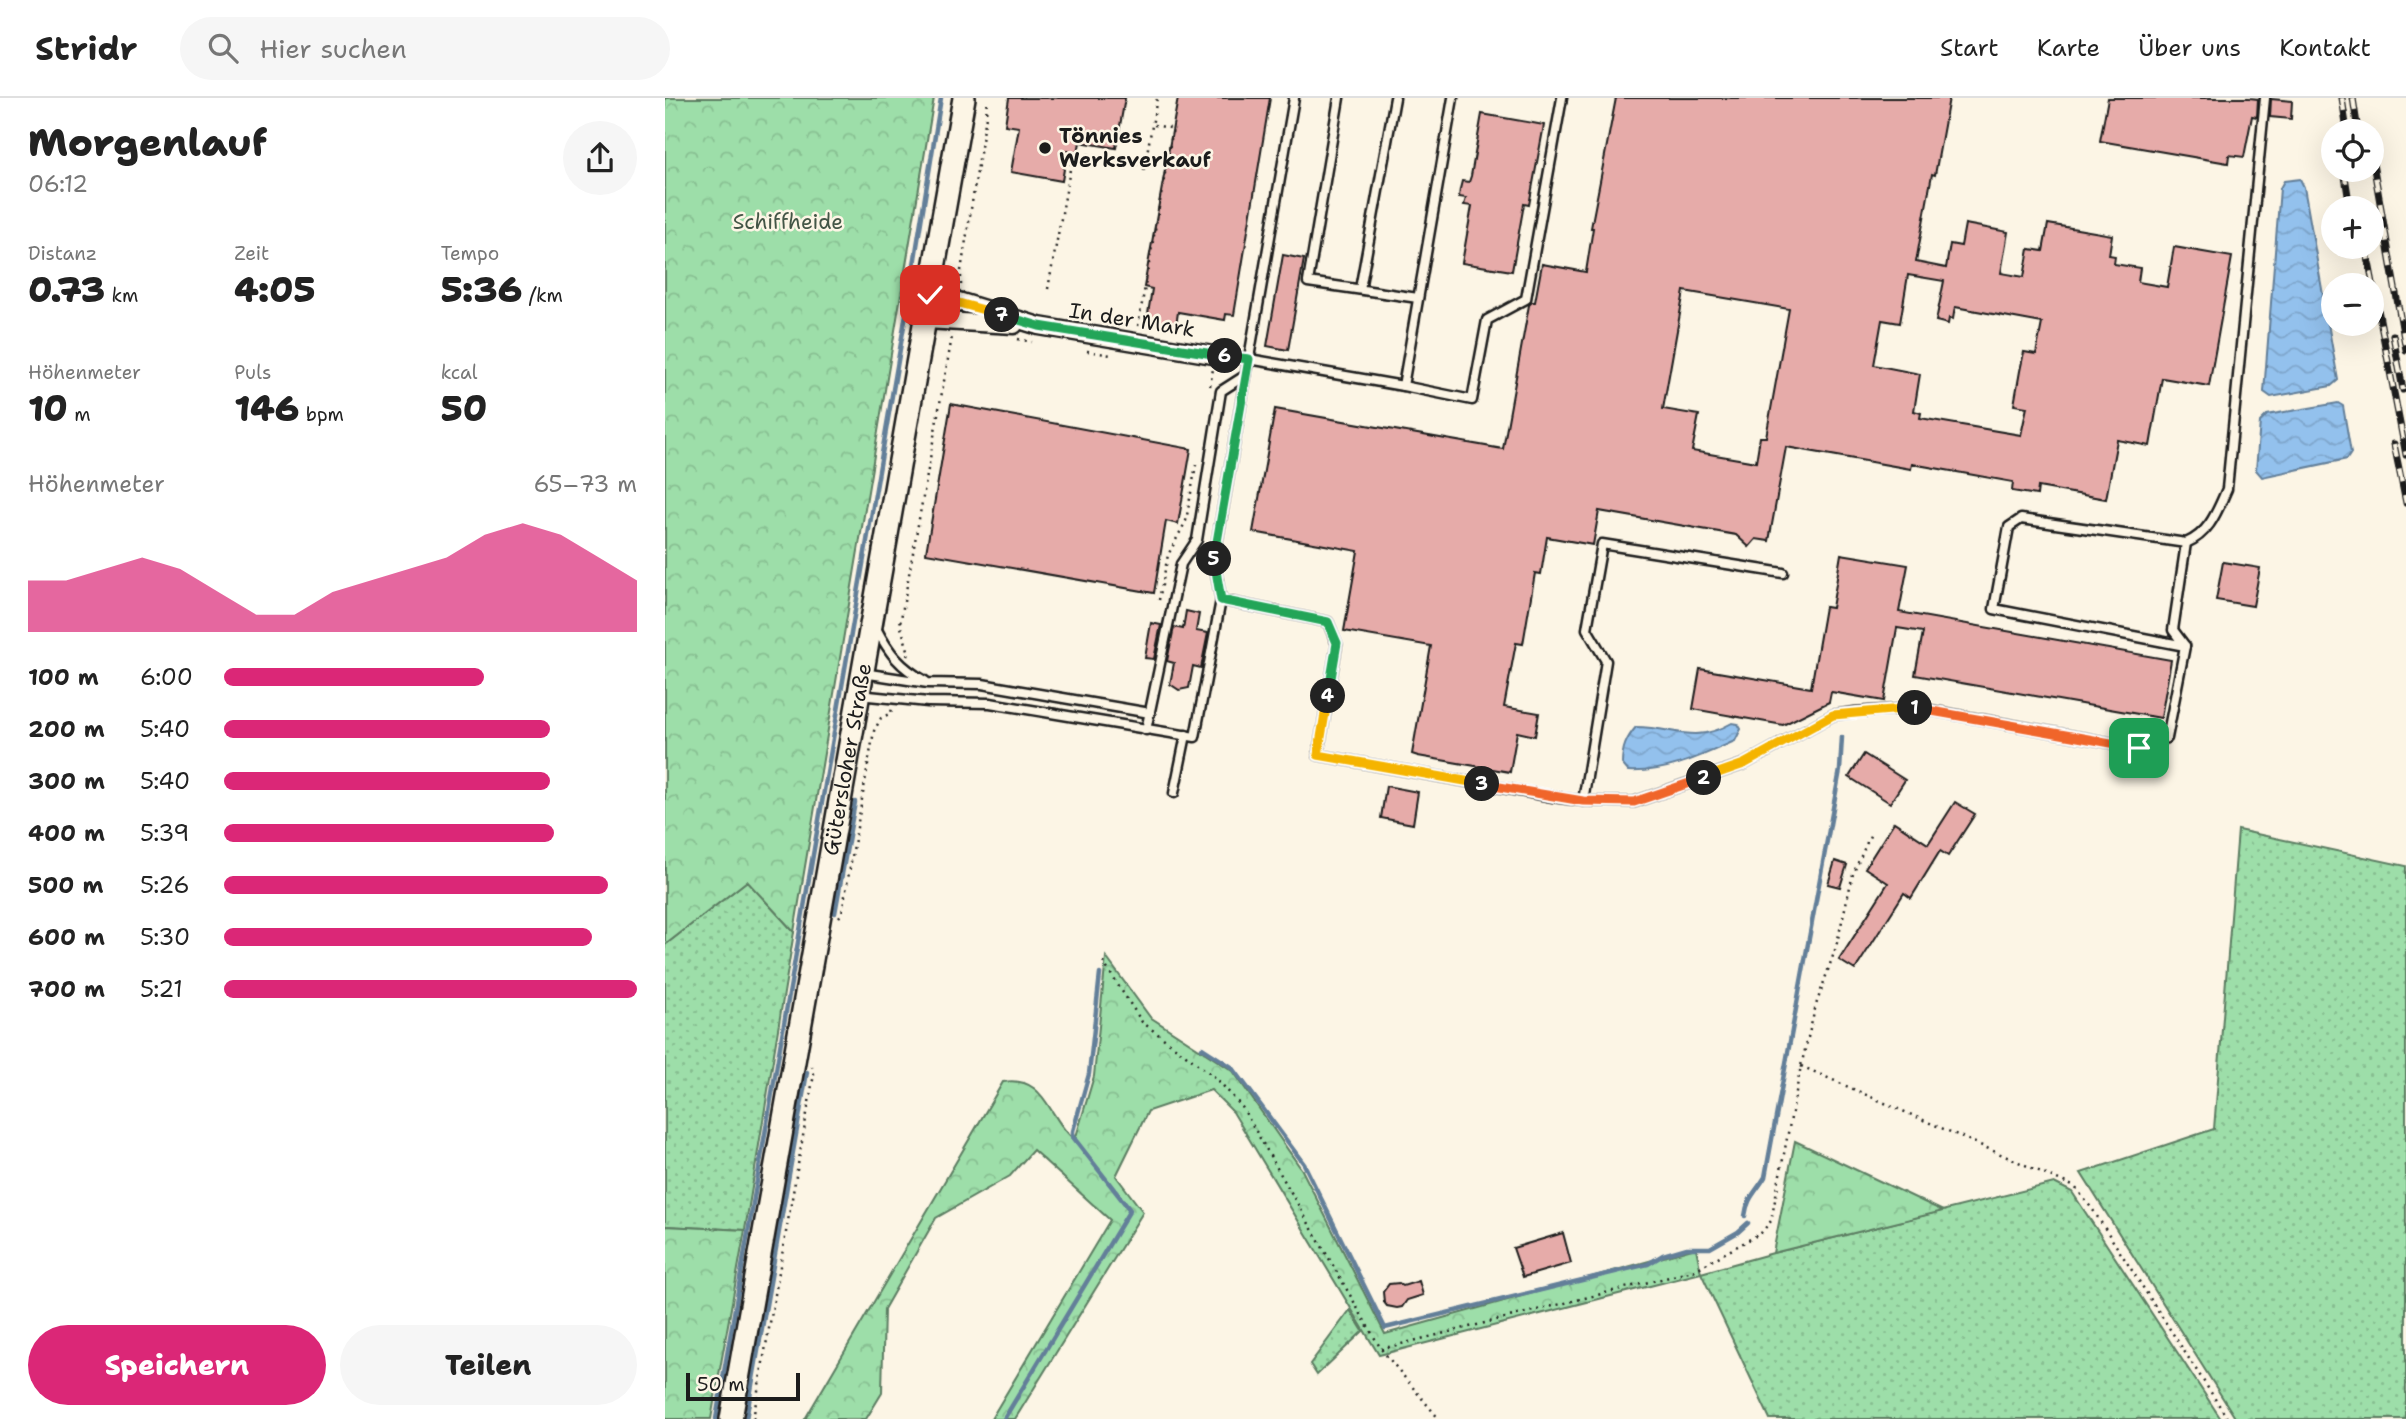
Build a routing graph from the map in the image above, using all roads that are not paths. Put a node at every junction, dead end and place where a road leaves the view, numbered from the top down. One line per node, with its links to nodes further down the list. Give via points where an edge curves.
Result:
1 (964, 98): 9 (main road, Gütersloher Straße)
2 (1294, 98): 14 (lane)
3 (1339, 98): 8 (lane, via 1308,282)
4 (1395, 98): 8 (lane)
5 (1453, 98): 10 (lane)
6 (1562, 98): 16 (lane, via 1526,299 1487,320 1472,400)
7 (2265, 98): 17 (lane, via 2227,488 2213,521 2198,538)
8 (1360, 289): 10 (lane)
9 (930, 295): 11 (main road, Gütersloher Straße); 12 (street, In der Mark, via 958,301)
10 (1418, 298): 16 (lane)
11 (926, 320): 12 (street, In der Mark); 20 (main road, Gütersloher Straße)
12 (1037, 334): 13 (street, In der Mark)
13 (1217, 355): 14 (lane)
14 (1249, 359): 15 (lane); 16 (lane)
15 (1246, 375): 19 (lane, via 1214,560); 25 (lane, via 1221,391 1197,540 1181,564)
16 (1403, 386)
17 (2186, 543): 21 (lane, via 2173,630); 21 (lane, via 2021,519 2009,527 1994,610)
18 (1783, 573): 29 (lane, via 1602,544 1587,629 1606,661)
19 (1221, 600): 27 (lane); 29 (lane, via 1328,622 1337,643 1318,755)
20 (873, 622): 22 (main road, Gütersloher Straße); 23 (lane, via 901,666)
21 (2185, 646): 29 (lane, via 2167,738 2139,748 1918,708 1855,712 1833,715 1744,764 1634,802)
22 (863, 673): 23 (lane); 24 (main road, Gütersloher Straße)
23 (928, 683): 25 (lane, via 982,684)
24 (859, 695): 26 (lane, via 990,703); 30 (main road, Gütersloher Straße)
25 (1150, 713): 26 (lane)
26 (1146, 730): 27 (lane)
27 (1190, 736): 28 (lane)
28 (1174, 793)
29 (1583, 801)
30 (731, 1419)

